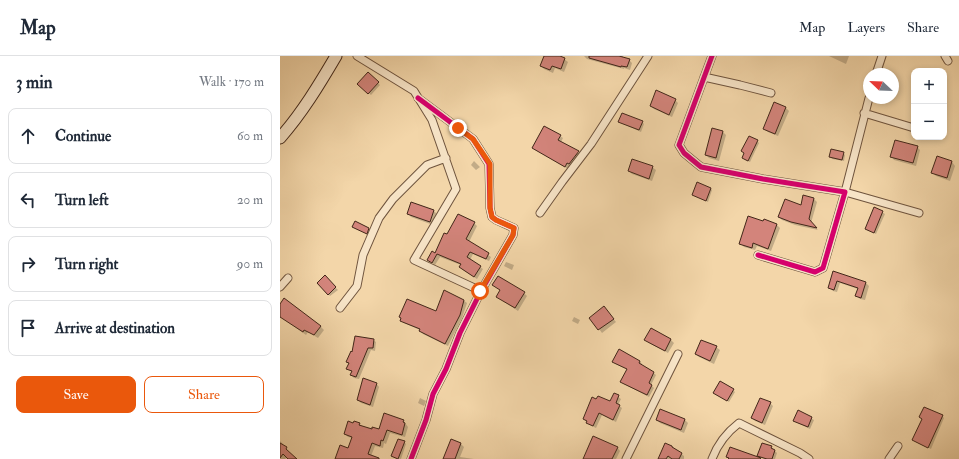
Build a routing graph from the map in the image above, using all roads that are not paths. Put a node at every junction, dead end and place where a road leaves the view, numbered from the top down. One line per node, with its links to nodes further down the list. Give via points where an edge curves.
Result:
1 (336, 56): 13 (main road, via 317,88)
2 (357, 56): 9 (street, via 414,91)
3 (648, 56): 16 (street, via 591,144)
4 (712, 56): 7 (street)
5 (882, 56): 6 (street)
6 (878, 68)
7 (704, 77): 8 (street); 15 (street, via 679,145 684,153 701,167)
8 (771, 93)
9 (418, 98): 14 (street, via 432,120); 21 (street, via 473,139 490,164 492,217 514,228 513,235)
10 (867, 104): 11 (street)
11 (864, 113): 12 (street); 15 (street)
12 (911, 127)
13 (280, 138)
14 (446, 158): 21 (street, via 456,189 414,260); 22 (street, via 427,165 393,199 379,218 363,255 357,286)
15 (845, 192): 17 (street); 18 (street, via 824,268 815,272)
16 (540, 212)
17 (919, 213)
18 (758, 255)
19 (288, 278): 20 (street)
20 (280, 287)
21 (480, 291): 25 (street, via 433,394)
22 (340, 308)
23 (678, 354): 26 (street)
24 (898, 446): 29 (street)
25 (411, 459)
26 (626, 459)
27 (712, 459): 28 (street, via 727,432 739,423)
28 (809, 459)
29 (889, 459)

